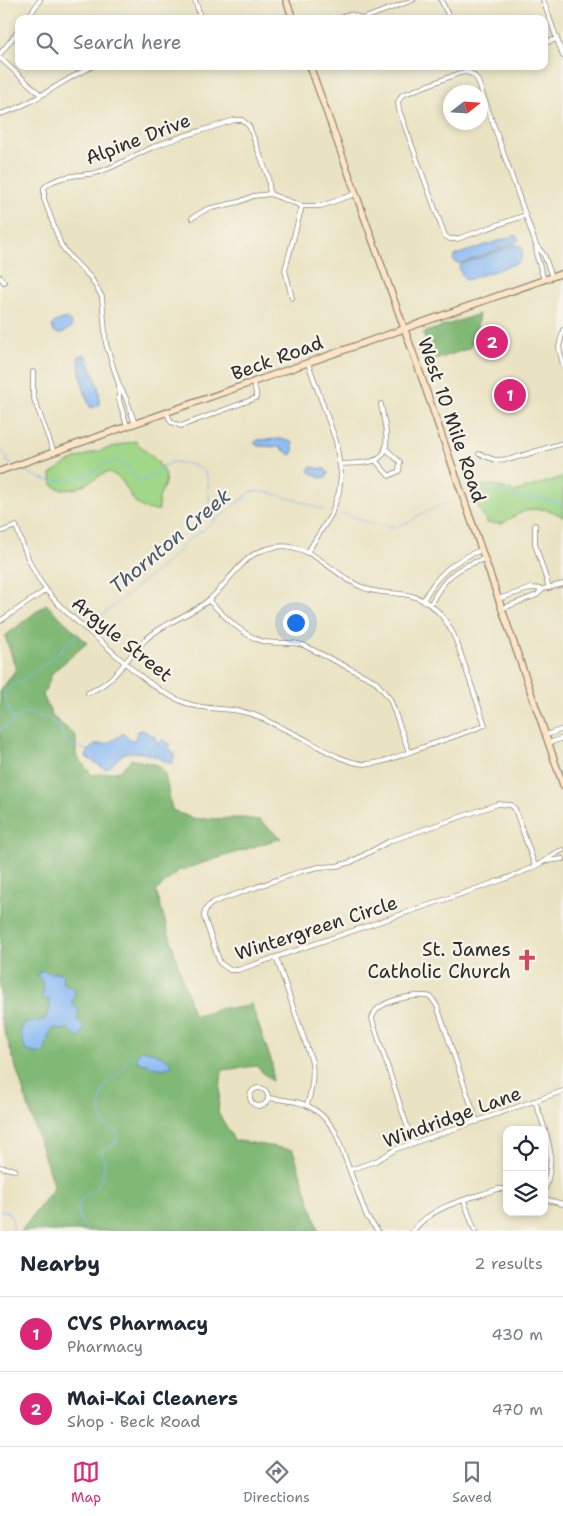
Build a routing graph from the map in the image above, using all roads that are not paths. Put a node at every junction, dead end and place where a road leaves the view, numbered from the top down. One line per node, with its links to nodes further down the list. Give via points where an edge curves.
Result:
1 (40, 0): 7 (street)
2 (195, 0): 8 (street)
3 (286, 0): 9 (main road)
4 (414, 0): 10 (street)
5 (441, 0): 11 (street)
6 (543, 0): 13 (street)
7 (30, 15)
8 (201, 15)
9 (292, 15)
10 (373, 15)
11 (448, 15)
12 (15, 35): 15 (street)
13 (557, 39): 14 (street); 16 (street)
14 (548, 42)
15 (0, 56): 19 (street)
16 (563, 56)
17 (87, 70): 19 (street)
18 (311, 70): 22 (main road, West 10 Mile Road)
19 (41, 95): 20 (street)
20 (0, 114)
21 (270, 194): 23 (street); 25 (street, via 207,209); 39 (street, Alpine Drive, via 268,176 249,126 242,120 159,145 97,172 54,180 46,186 44,199 61,245 91,278 102,297 105,340)
22 (355, 194): 23 (street, via 321,206); 33 (main road, West 10 Mile Road)
23 (302, 206): 32 (street, via 285,270)
24 (526, 215): 24 (street, via 475,76 468,72 460,73 402,95 398,102 399,110 445,236 457,239); 26 (street)
25 (192, 218)
26 (536, 245): 29 (street, via 544,255); 30 (street)
27 (563, 273): 29 (main road, Beck Road)
28 (0, 277): 31 (street)
29 (552, 277): 30 (main road, Beck Road)
30 (544, 280): 33 (main road, Beck Road)
31 (4, 282)
32 (292, 298)
33 (404, 329): 35 (main road, Beck Road); 53 (main road, West 10 Mile Road)
34 (563, 330): 36 (street, via 559,347)
35 (308, 363): 38 (main road, Beck Road); 49 (street)
36 (563, 365)
37 (32, 372): 46 (street, via 33,396)
38 (253, 383): 41 (main road, Beck Road); 41 (street, via 256,398 190,423 177,426)
39 (119, 385): 42 (street, Alpine Drive); 43 (street, via 119,400)
40 (381, 404): 45 (street)
41 (167, 413): 42 (main road, Beck Road)
42 (135, 424): 43 (main road, Beck Road)
43 (128, 427): 46 (main road, Beck Road)
44 (563, 443): 47 (street, via 511,459 495,460)
45 (386, 449): 48 (street); 48 (street, via 400,462 399,471 389,476)
46 (54, 453): 50 (main road, Beck Road)
47 (479, 454)
48 (375, 460): 49 (street)
49 (341, 464): 54 (street, via 335,505)
50 (0, 471)
51 (535, 525): 59 (street, via 535,544)
52 (0, 532): 61 (street, Argyle Street, via 16,526 30,562)
53 (481, 550): 55 (main road, West 10 Mile Road); 56 (street)
54 (307, 553): 63 (street, via 289,546 257,552); 64 (street, via 361,587 408,595)
55 (484, 559): 57 (street); 62 (main road, West 10 Mile Road)
56 (450, 565): 57 (street); 64 (street, via 431,586)
57 (454, 572): 65 (street)
58 (563, 584): 59 (street)
59 (549, 588): 60 (street)
60 (542, 589): 62 (street, via 532,588); 66 (street, via 537,595)
61 (46, 590): 67 (street); 68 (street, Argyle Street)
62 (498, 599): 66 (main road, West 10 Mile Road)
63 (208, 600): 68 (street, via 156,631); 74 (street, via 254,638 263,642 295,642 375,681 390,699)
64 (423, 601): 65 (street)
65 (430, 605): 74 (street, Argyle Street, via 453,632 484,725)
66 (501, 609): 71 (main road, West 10 Mile Road)
67 (0, 621)
68 (125, 662): 69 (street, via 111,680); 74 (street, Argyle Street, via 148,681 191,704 257,716 355,762 377,763)
69 (88, 693)
70 (563, 729): 71 (street)
71 (546, 735): 73 (main road, West 10 Mile Road)
72 (563, 738): 73 (street)
73 (549, 743): 75 (main road, West 10 Mile Road)
74 (409, 752)
75 (563, 785)
76 (563, 850): 78 (street, Wintergreen Circle)
77 (563, 858): 78 (street, Wintergreen Circle)
78 (546, 861): 79 (street, Wintergreen Circle)
79 (535, 866): 80 (street, Wintergreen Circle); 80 (street, Wintergreen Circle, via 514,808 498,804 390,841 351,862 302,871 208,906 204,917 216,955 224,967 238,970)
80 (276, 958): 84 (street, via 312,1062 314,1078)
81 (563, 1092): 83 (street, Windridge Lane)
82 (268, 1098): 82 (street, via 262,1089 254,1091 251,1096 257,1105 265,1103); 84 (street)
83 (535, 1102): 85 (street, Windridge Lane); 90 (street, via 551,1151)
84 (307, 1105): 89 (street, via 322,1114 335,1131)
85 (477, 1122): 86 (street, Windridge Lane); 86 (street, via 431,996 423,994 400,999 380,1007 372,1019)
86 (413, 1144): 89 (street, Windridge Lane)
87 (0, 1166): 88 (street)
88 (15, 1170)
89 (350, 1170): 95 (street, via 367,1217)
90 (548, 1180)
91 (503, 1189): 93 (street)
92 (548, 1200): 94 (street)
93 (464, 1201): 96 (street, via 431,1213); 97 (street)
94 (563, 1204)
95 (378, 1231)
96 (413, 1231)
97 (475, 1231)

